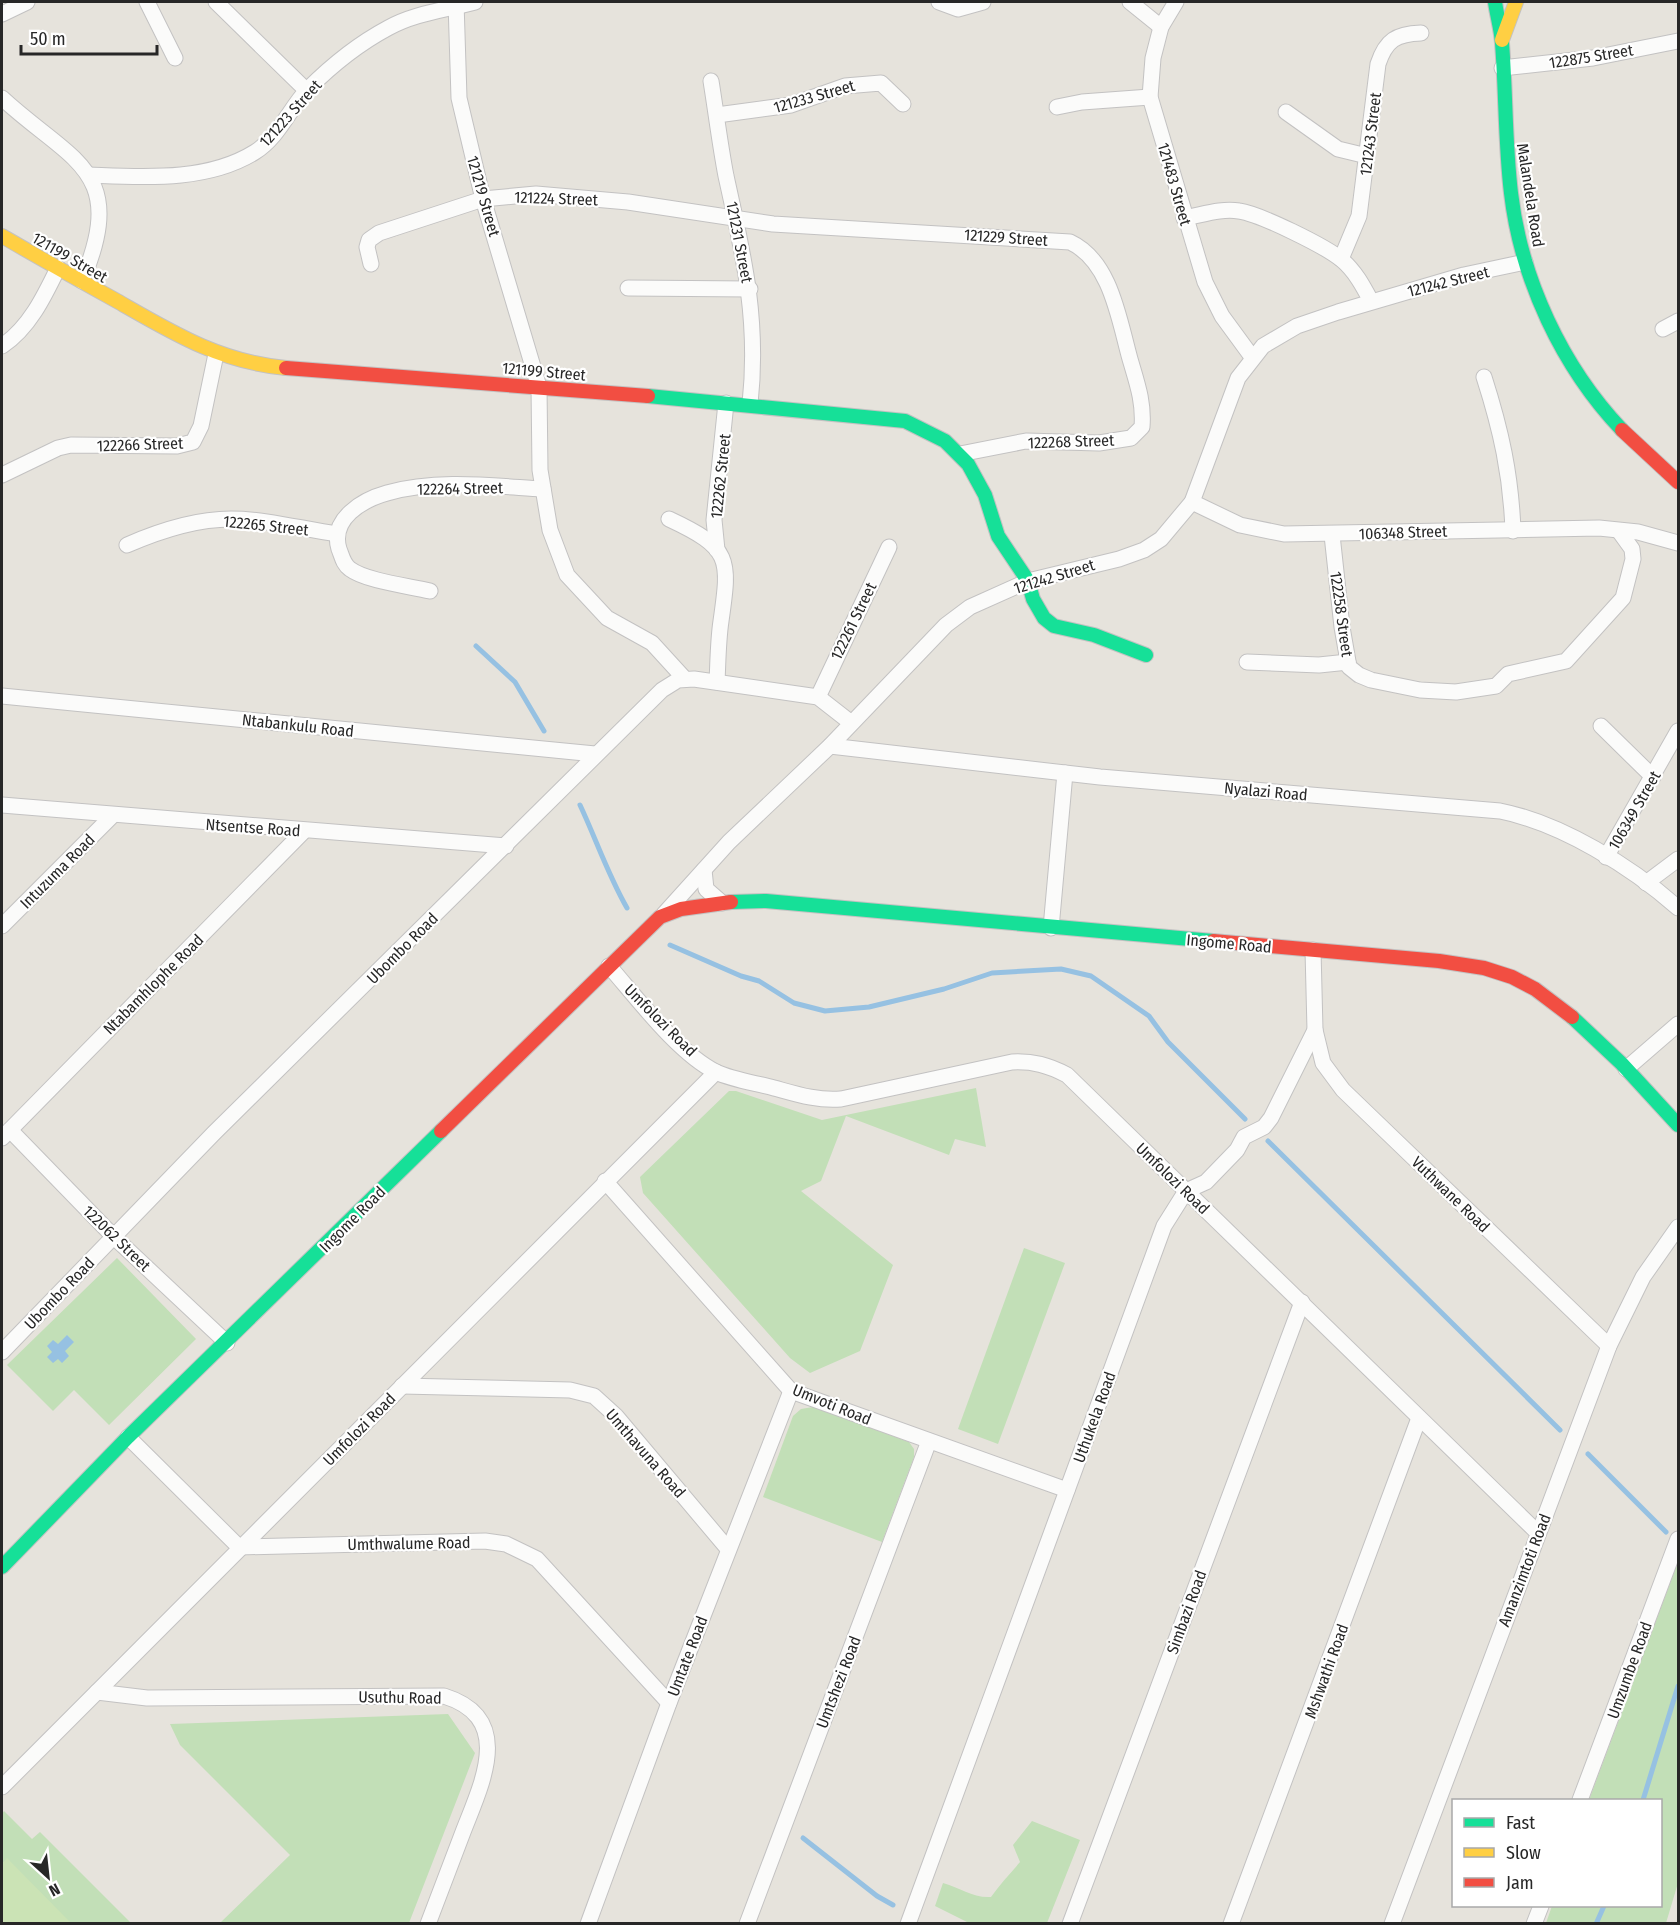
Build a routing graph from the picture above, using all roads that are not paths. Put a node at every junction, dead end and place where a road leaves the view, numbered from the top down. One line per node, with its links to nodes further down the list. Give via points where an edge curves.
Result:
1 (27, 2): 12 (street)
2 (147, 2): 17 (street)
3 (216, 2): 20 (street)
4 (475, 2): 11 (street, 121223 Street)
5 (939, 2): 6 (street, via 958,9)
6 (984, 2)
7 (1130, 2): 13 (street)
8 (1176, 2): 13 (street, 121483 Street)
9 (1495, 2): 15 (street, Malandela Road)
10 (1516, 2): 15 (street, Malandela Road)
11 (456, 4): 20 (street, 121223 Street, via 386,28); 29 (street, 121219 Street, via 459,98)
12 (2, 14)
13 (1161, 27): 21 (street, 121483 Street, via 1153,58)
14 (1421, 33): 27 (street, 121243 Street, via 1392,38 1384,47 1378,63)
15 (1502, 40): 18 (street, Malandela Road)
16 (1678, 40): 18 (street, 122875 Street, via 1593,58)
17 (175, 58)
18 (1502, 68): 34 (street, Malandela Road, via 1511,195)
19 (711, 81): 26 (street, 121231 Street)
20 (307, 91): 28 (street, 121223 Street, via 267,142 220,169 175,174)
21 (1150, 97): 24 (street); 30 (street, 121483 Street)
22 (2, 98): 28 (street, via 71,153)
23 (903, 104): 26 (street, 121233 Street, via 881,82 862,82 791,105)
24 (1057, 107)
25 (1286, 112): 27 (street, via 1338,149)
26 (717, 115): 31 (street, 121231 Street)
27 (1367, 156): 33 (street, 121243 Street, via 1359,216)
28 (89, 174): 37 (street, via 96,195 98,223)
29 (483, 199): 31 (street, 121224 Street, via 520,194 570,197); 35 (street, 121224 Street, via 379,233 369,240); 47 (street, 121219 Street)
30 (1184, 218): 33 (street, via 1228,210 1257,214); 45 (street, 121483 Street, via 1211,297)
31 (737, 220): 39 (street, 121231 Street); 50 (street, 121229 Street, via 1034,239 1079,246 1102,276 1117,310 1139,387)
32 (2, 236): 36 (street, 121199 Street)
33 (1341, 259): 40 (street, via 1360,280)
34 (1525, 262): 40 (street, 121242 Street); 53 (street, Malandela Road, via 1556,338 1594,397 1609,417)
35 (371, 264)
36 (58, 268): 37 (street, 121199 Street); 43 (street, via 40,304)
37 (82, 281): 44 (street, 121199 Street, via 116,303)
38 (628, 288): 39 (street)
39 (750, 289): 49 (street, 121231 Street, via 754,356)
40 (1371, 301): 45 (street, 121242 Street, via 1298,326)
41 (1678, 321): 42 (street)
42 (1663, 329)
43 (2, 346)
44 (216, 354): 47 (street, 121199 Street, via 283,368); 52 (street, 122266 Street, via 199,434 193,442 177,446 71,445)
45 (1252, 357): 55 (street, 121242 Street, via 1238,378)
46 (1484, 376): 57 (street, via 1509,469)
47 (539, 387): 48 (street, 121199 Street); 54 (street, 121219 Street)
48 (726, 403): 49 (street, 121199 Street); 64 (street, 122262 Street, via 714,520)
49 (750, 404): 51 (street, 121199 Street, via 905,421 933,432)
50 (1142, 427): 51 (street, 122268 Street, via 1131,438 1099,443 1026,441)
51 (960, 454): 65 (street, 121199 Street, via 981,486 998,536)
52 (2, 475)
53 (1678, 482)
54 (543, 489): 59 (street, 122264 Street, via 418,486 387,492 354,508); 70 (street, 121219 Street, via 550,530 567,574 607,618 652,643)
55 (1192, 502): 60 (street, 106348 Street, via 1231,522 1262,530); 65 (street, 121242 Street, via 1161,539 1144,550)
56 (669, 519): 64 (street, 122262 Street, via 702,536)
57 (1513, 531): 58 (street, 106348 Street); 60 (street, 106348 Street)
58 (1619, 531): 61 (street, 106348 Street); 69 (street, 122258 Street, via 1632,549 1629,584 1616,607 1566,661 1508,674 1496,686 1480,690 1434,691 1371,680 1354,672)
59 (337, 534): 62 (street, 122265 Street, via 247,520 215,520 178,527); 66 (street, via 343,560 351,570)
60 (1332, 535): 69 (street, 122258 Street)
61 (1678, 543)
62 (127, 545)
63 (889, 546): 73 (street, 122261 Street)
64 (717, 550): 71 (street, 122262 Street, via 727,569)
65 (1028, 580): 67 (street, 121199 Street, via 1044,618 1054,626 1094,635); 74 (street, 121242 Street, via 970,607 946,625)
66 (430, 591)
67 (1146, 655)
68 (1247, 662): 69 (street)
69 (1348, 662)
70 (684, 678): 71 (street); 78 (street, Ubombo Road, via 662,690)
71 (717, 682): 73 (street)
72 (2, 696): 78 (street, Ntabankulu Road)
73 (818, 697): 74 (street)
74 (850, 723): 77 (street, 121242 Street)
75 (1601, 726): 80 (street)
76 (1678, 731): 80 (street, 106349 Street)
77 (830, 746): 79 (street, Nyalazi Road); 87 (street, 121242 Street)
78 (595, 754): 84 (street, Ubombo Road)
79 (1065, 772): 85 (street, Nyalazi Road, via 1500,811 1538,822); 93 (street)
80 (1653, 777): 85 (street, 106349 Street)
81 (2, 805): 82 (street, Ntsentse Road)
82 (112, 816): 83 (street, Ntsentse Road); 92 (street, Intuzuma Road)
83 (304, 831): 84 (street, Ntsentse Road); 101 (street, Ntabamhlophe Road)
84 (506, 846): 105 (street, Ubombo Road, via 214,1133)
85 (1606, 857): 88 (street, Nyalazi Road)
86 (1678, 859): 88 (street)
87 (704, 870): 89 (street, via 706,889); 91 (street, 121242 Street)
88 (1646, 883): 90 (street, Nyalazi Road)
89 (722, 903): 91 (street, Ingome Road); 93 (street, Ingome Road, via 766,901)
90 (1678, 908)
91 (662, 916): 95 (street, Ingome Road)
92 (2, 926)
93 (1052, 928): 94 (street, Ingome Road)
94 (1313, 950): 97 (street, Uthukela Road); 98 (street, Ingome Road, via 1437,962 1510,976 1553,1000)
95 (609, 966): 99 (street, Umfolozi Road, via 660,1024); 107 (street, Ingome Road)
96 (1678, 1024): 98 (street)
97 (1315, 1030): 103 (street, Uthukela Road, via 1268,1123 1244,1137 1237,1150 1206,1182); 108 (street, Vuthwane Road, via 1323,1064 1343,1090)
98 (1626, 1069): 100 (street, Ingome Road)
99 (716, 1072): 102 (street, Umfolozi Road); 103 (street, Umfolozi Road, via 825,1101 1029,1061 1067,1075)
100 (1678, 1125)
101 (6, 1134): 105 (street, 122062 Street)
102 (605, 1181): 110 (street, Umfolozi Road); 111 (street, Umvoti Road)
103 (1186, 1191): 106 (street, Umfolozi Road); 115 (street, Uthukela Road, via 1164,1226)
104 (1678, 1227): 108 (street, Amanzimtoti Road, via 1643,1277)
105 (114, 1237): 107 (street, 122062 Street); 109 (street, Ubombo Road)
106 (1302, 1302): 112 (street, Umfolozi Road); 130 (street, Simbazi Road)
107 (227, 1343): 113 (street, Ingome Road)
108 (1609, 1346): 116 (street, Amanzimtoti Road)
109 (2, 1352)
110 (402, 1386): 118 (street, Umfolozi Road); 119 (street, Umthavuna Road, via 563,1390 594,1396 616,1416)
111 (791, 1391): 114 (street, Umvoti Road); 119 (street, Umtate Road)
112 (1419, 1418): 116 (street, Umfolozi Road); 131 (street, Mshwathi Road)
113 (128, 1437): 118 (street); 120 (street, Ingome Road)
114 (929, 1441): 115 (street, Umvoti Road); 128 (street, Umtshezi Road)
115 (1067, 1490): 129 (street, Uthukela Road)
116 (1538, 1533): 132 (street, Amanzimtoti Road)
117 (1678, 1539): 124 (street, Umzumbe Road)
118 (239, 1547): 121 (street, Umfolozi Road); 122 (street, Umthwalume Road, via 474,1541 506,1544 537,1559)
119 (728, 1549): 122 (street, Umtate Road)
120 (2, 1567)
121 (97, 1692): 123 (street, Umfolozi Road); 126 (street, Usuthu Road, via 147,1698 444,1696 470,1707 488,1741 485,1774)
122 (669, 1703): 127 (street, Umtate Road)
123 (2, 1787)
124 (1580, 1799)
125 (1540, 1907): 133 (street)
126 (428, 1923)
127 (588, 1923)
128 (747, 1923)
129 (908, 1923)
130 (1070, 1923)
131 (1232, 1923)
132 (1392, 1923)
133 (1534, 1923)

